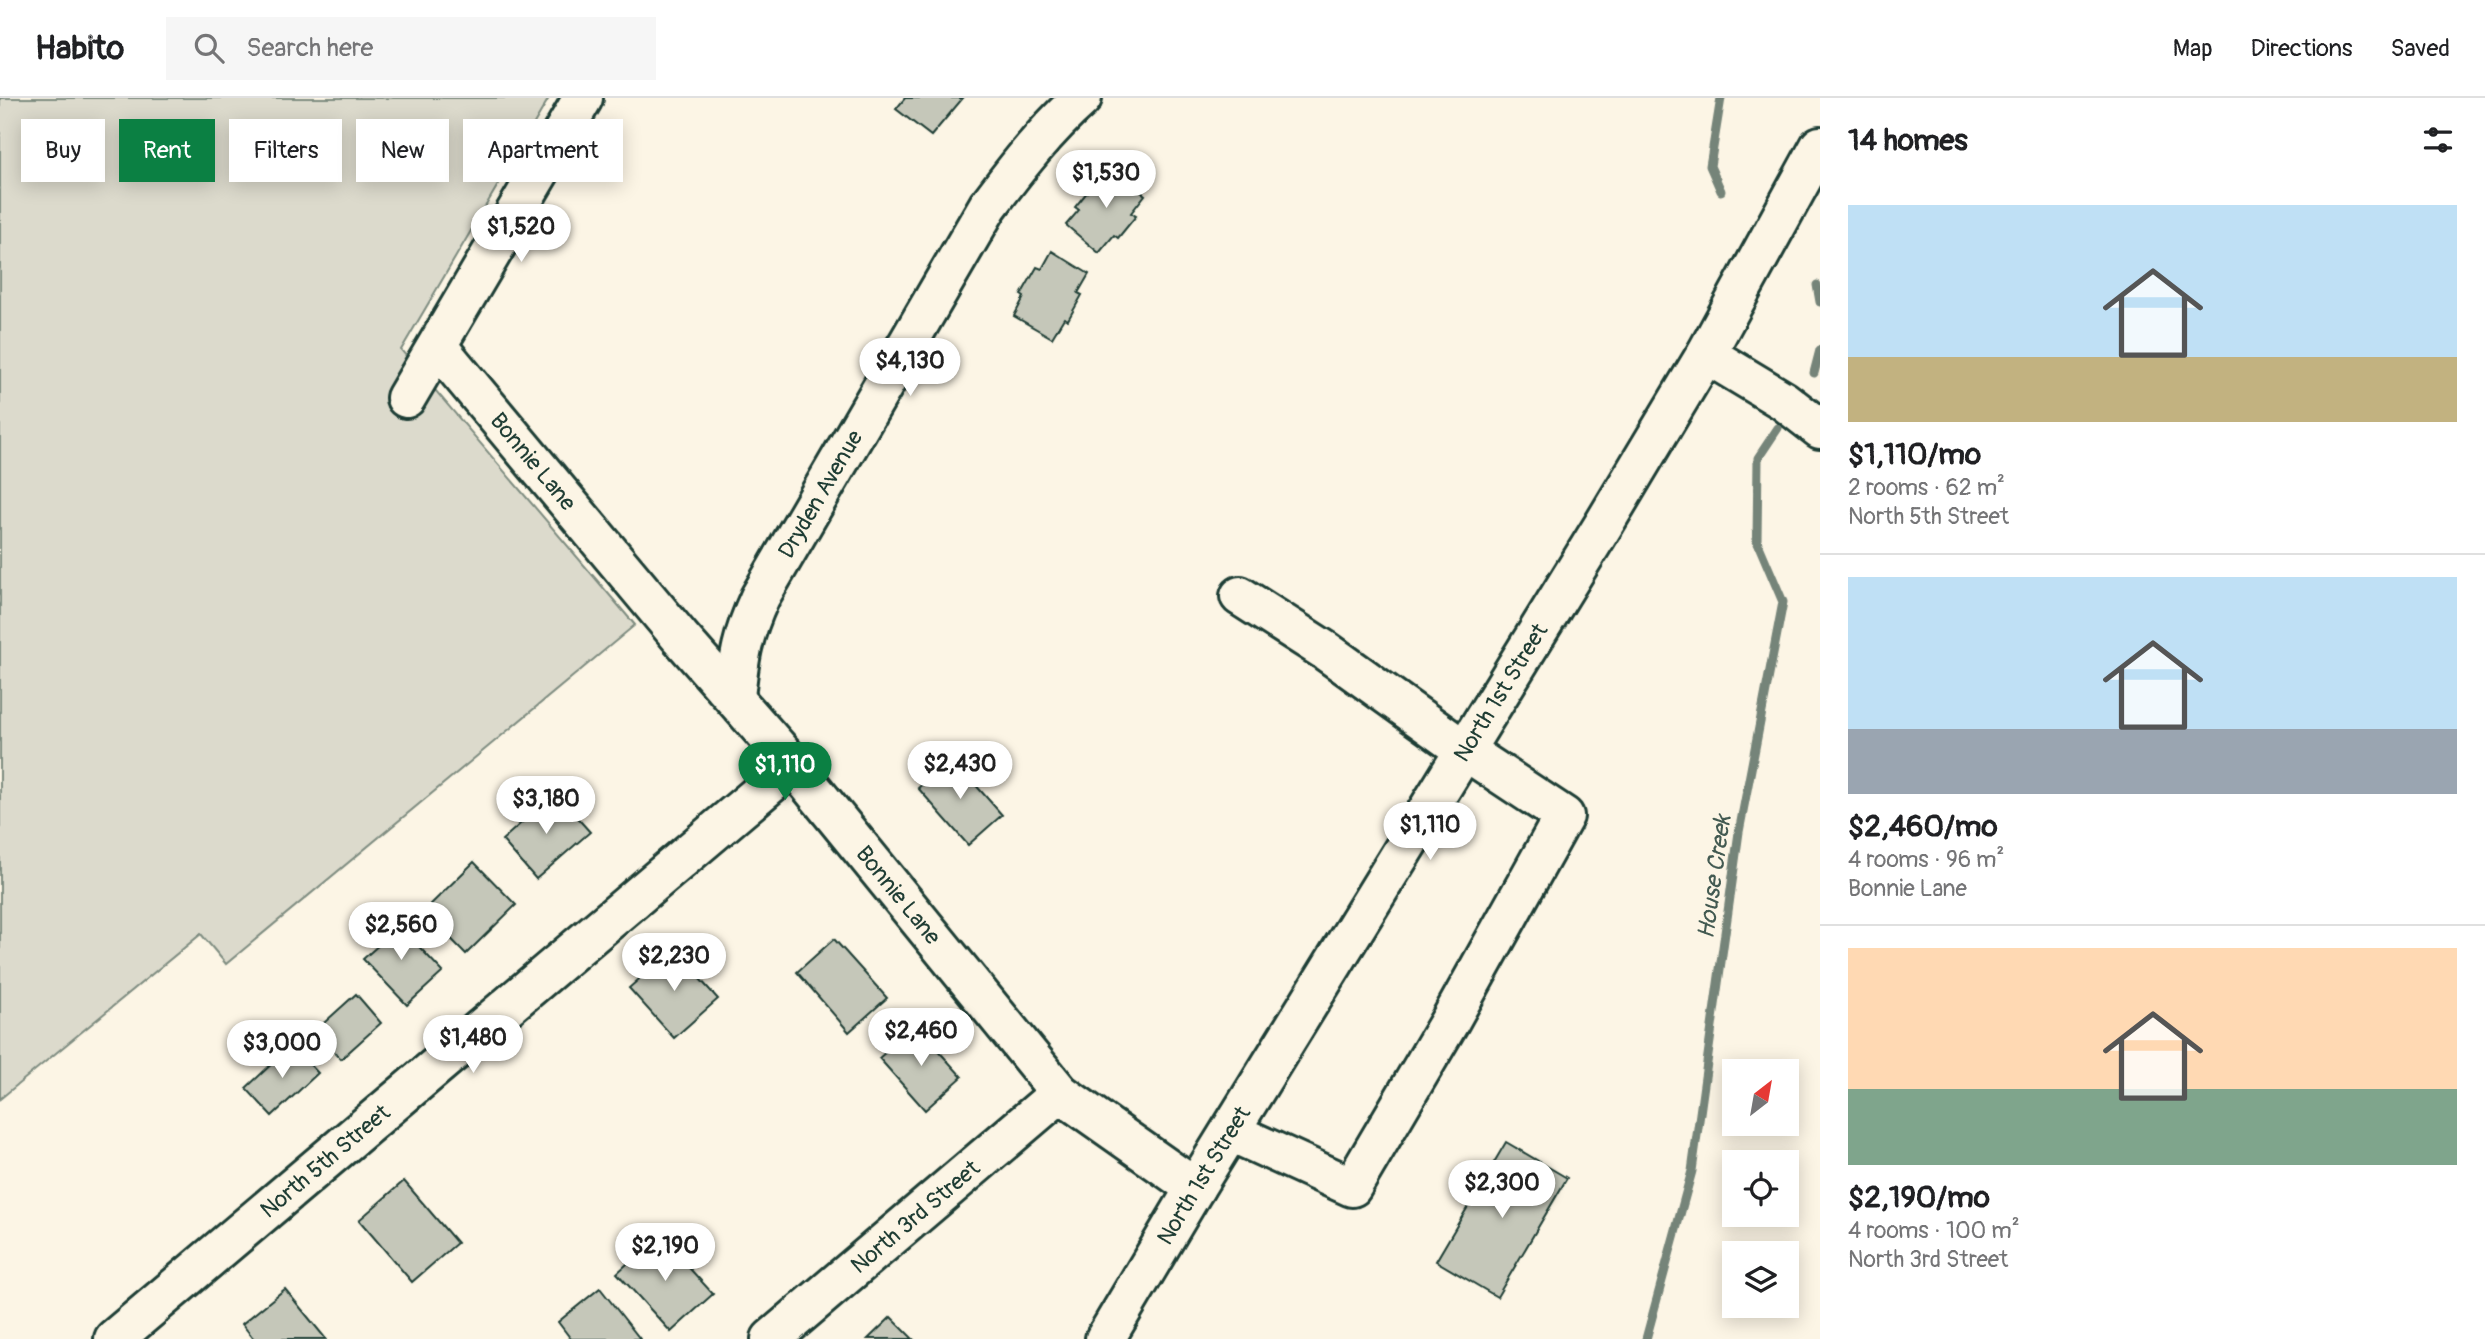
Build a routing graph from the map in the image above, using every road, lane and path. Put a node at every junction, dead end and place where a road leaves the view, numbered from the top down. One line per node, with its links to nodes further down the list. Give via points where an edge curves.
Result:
1 (583, 98): 4 (street)
2 (1082, 98): 9 (street, Dryden Avenue, via 1020,163 988,206 760,597 740,650)
3 (1820, 146): 5 (street, North 1st Street)
4 (438, 347): 6 (street); 9 (street, Bonnie Lane)
5 (1706, 355): 7 (street, via 1784,401); 10 (street, North 1st Street)
6 (406, 398)
7 (1820, 429)
8 (1240, 596): 10 (street)
9 (735, 698): 11 (street, Bonnie Lane)
10 (1464, 750): 13 (street, North 1st Street); 13 (street, via 1564,816 1352,1187)
11 (793, 765): 12 (street, Bonnie Lane); 15 (street, North 5th Street)
12 (1060, 1093): 14 (street, Bonnie Lane); 16 (street, North 3rd Street)
13 (1231, 1132): 14 (street, North 1st Street)
14 (1195, 1188): 17 (street, North 1st Street)
15 (114, 1339)
16 (771, 1339)
17 (1105, 1339)

